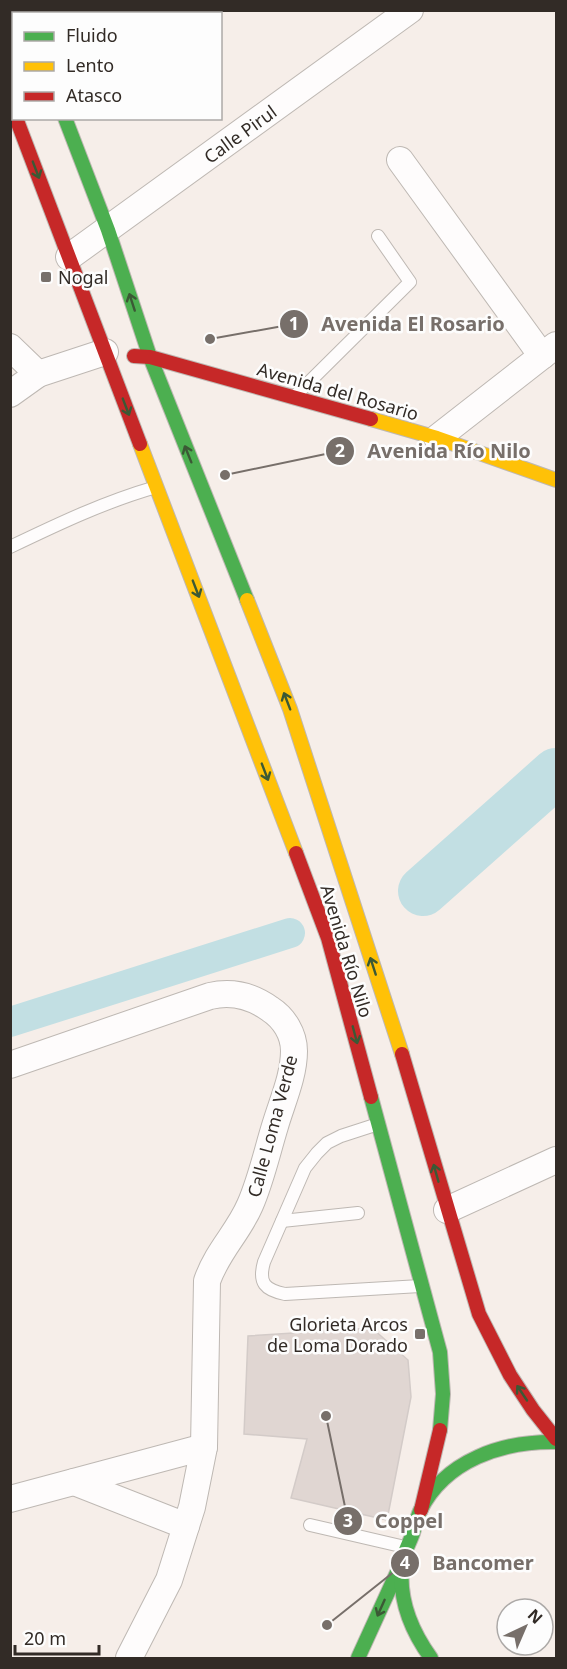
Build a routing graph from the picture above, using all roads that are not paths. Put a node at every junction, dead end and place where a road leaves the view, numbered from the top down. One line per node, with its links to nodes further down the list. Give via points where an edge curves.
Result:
1 (403, 12): 5 (street, Calle Pirul)
2 (17, 120): 7 (main road, Avenida Río Nilo, one-way to 7)
3 (66, 120): 5 (main road, Avenida Río Nilo)
4 (400, 160): 9 (street)
5 (108, 230): 7 (street, Calle Pirul); 11 (main road, Avenida Río Nilo, one-way to 5)
6 (378, 236): 14 (lane, via 410,282)
7 (69, 257): 10 (main road, Avenida Río Nilo)
8 (10, 346): 12 (street)
9 (549, 351): 15 (street)
10 (105, 352): 11 (main road, Avenida del Rosario); 12 (street); 17 (main road, Avenida Río Nilo, one-way to 17)
11 (150, 357): 14 (main road, Avenida del Rosario); 22 (main road, Avenida Río Nilo, one-way to 11, via 410,1080 290,709)
12 (38, 374): 13 (street)
13 (10, 394)
14 (293, 397): 15 (main road, Avenida del Rosario)
15 (437, 438): 16 (main road, Avenida del Rosario)
16 (556, 480)
17 (157, 487): 18 (lane, via 80,513); 20 (main road, Avenida Río Nilo, one-way to 20, via 328,938)
18 (10, 547)
19 (10, 1065): 27 (street, Calle Loma Verde, via 226,992 261,1002 278,1014 290,1032 292,1066 250,1204 207,1281)
20 (379, 1124): 24 (lane, via 327,1143 305,1168); 25 (main road, Avenida Río Nilo)
21 (556, 1160): 22 (street)
22 (447, 1210): 26 (main road, Avenida Río Nilo, one-way to 22, via 494,1346 479,1314)
23 (358, 1213): 24 (lane)
24 (282, 1221): 25 (lane, via 261,1274 272,1291 285,1294)
25 (422, 1286): 30 (main road, Avenida Río Nilo, via 440,1352 443,1395 440,1432)
26 (556, 1441): 30 (main road, via 506,1445 480,1455 443,1481)
27 (204, 1447): 28 (street); 32 (street, Calle Loma Verde)
28 (74, 1482): 29 (street); 32 (street)
29 (10, 1499)
30 (420, 1510): 33 (main road, Avenida Río Nilo)
31 (310, 1525): 33 (lane)
32 (186, 1526): 34 (street, Calle Loma Verde, via 169,1580)
33 (405, 1553): 35 (main road, one-way to 35); 36 (main road, via 402,1588 407,1616 418,1643)
34 (129, 1659)
35 (358, 1659)
36 (431, 1659)

